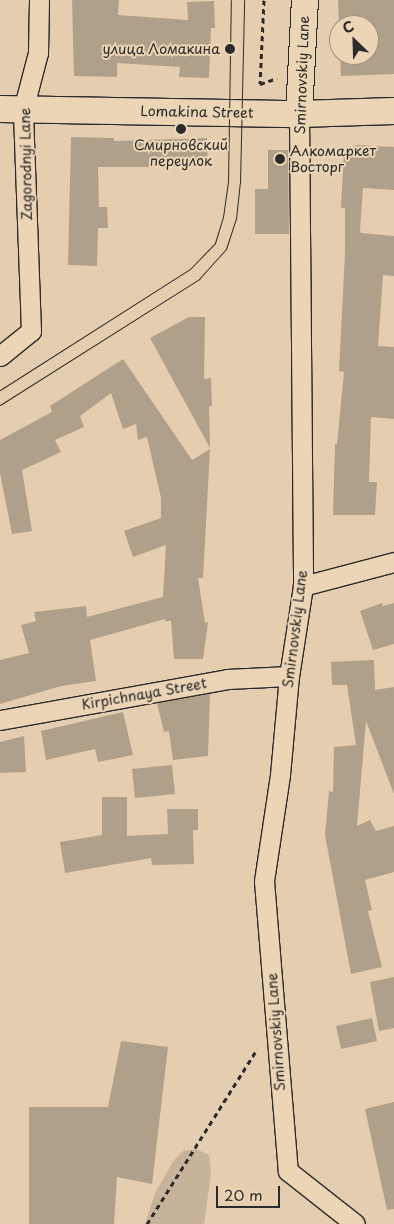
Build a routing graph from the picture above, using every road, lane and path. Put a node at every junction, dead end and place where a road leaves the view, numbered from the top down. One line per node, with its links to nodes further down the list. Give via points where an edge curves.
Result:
1 (39, 0): 5 (street, Zagorodnyi Lane, via 38,53)
2 (264, 0): 4 (path, via 260,84)
3 (305, 0): 4 (main road, Smirnovskiy Lane)
4 (302, 70): 7 (main road, Smirnovskiy Lane)
5 (12, 109): 7 (main road, Lomakina Street); 8 (street, Zagorodnyi Lane, via 31,330)
6 (394, 111): 7 (main road, Lomakina Street)
7 (299, 114): 10 (street, Smirnovskiy Lane)
8 (0, 356)
9 (394, 562): 10 (street)
10 (303, 586): 11 (street, Smirnovskiy Lane)
11 (289, 676): 12 (street, Kirpichnaya Street, via 228,679); 13 (street, Smirnovskiy Lane, via 280,775 264,881)
12 (0, 720)
13 (275, 1018): 14 (path, via 230,1096); 15 (street, Smirnovskiy Lane, via 288,1171)
14 (147, 1224)
15 (355, 1224)

